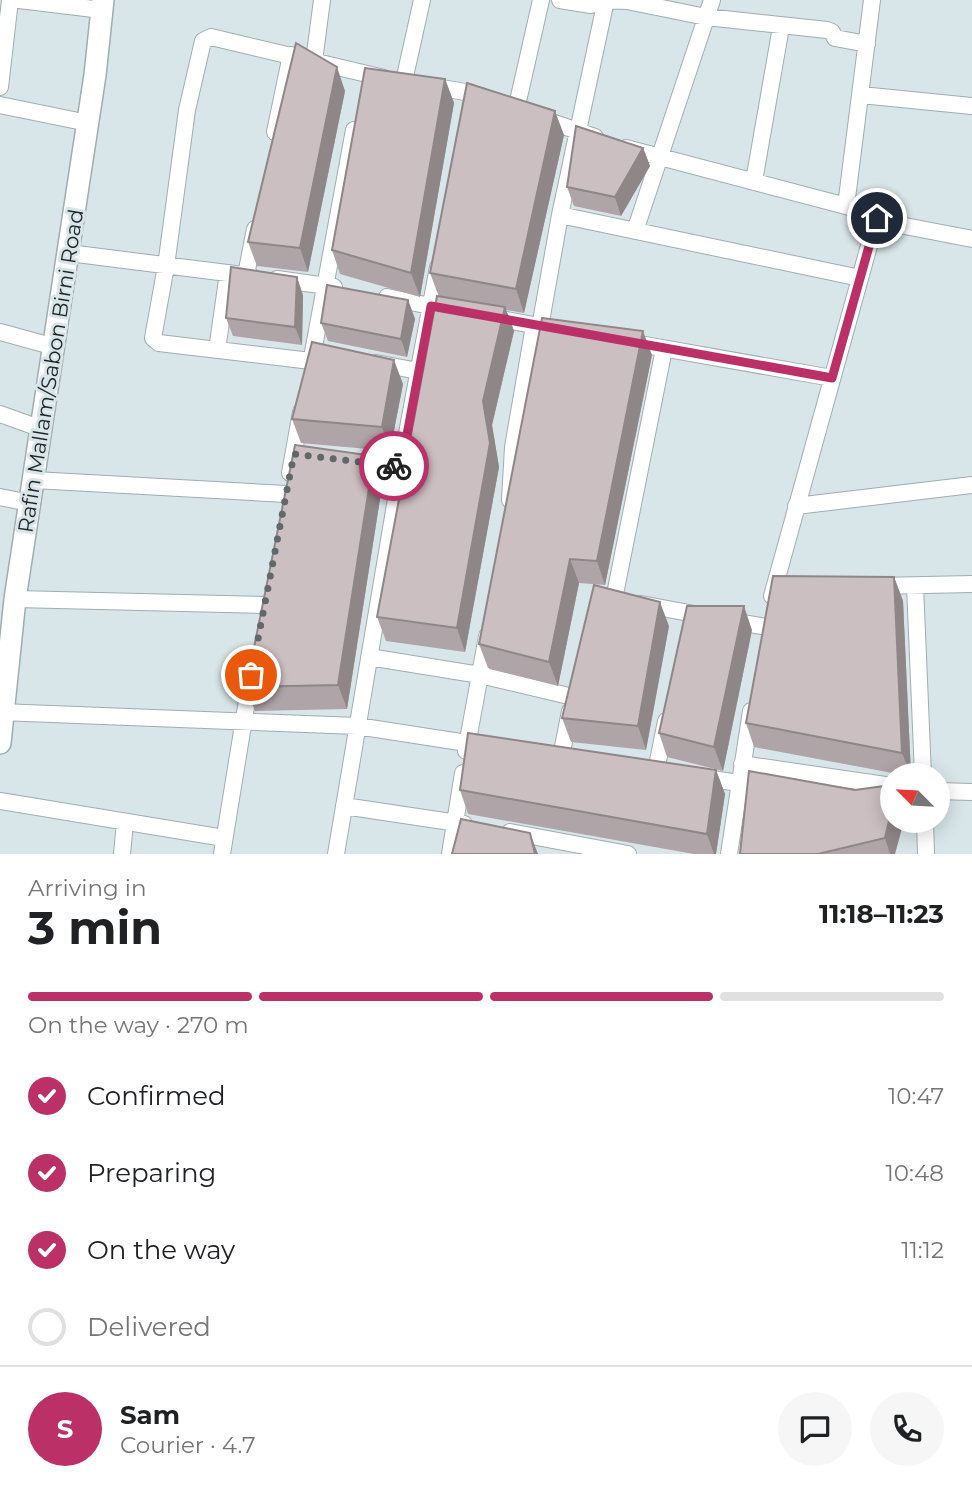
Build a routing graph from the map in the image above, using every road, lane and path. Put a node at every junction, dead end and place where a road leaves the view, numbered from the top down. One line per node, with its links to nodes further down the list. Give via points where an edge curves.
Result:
1 (10, 0): 18 (street)
2 (19, 0): 11 (street)
3 (322, 0): 16 (street)
4 (422, 0): 17 (street)
5 (541, 0): 22 (street)
6 (560, 0): 7 (street, via 591,5)
7 (606, 0): 8 (street); 25 (street)
8 (628, 0): 12 (street)
9 (712, 0): 12 (street)
10 (872, 0): 14 (street)
11 (102, 5): 24 (street, Rafin Mallam/Sabon Birni Road)
12 (706, 17): 13 (street); 27 (street)
13 (781, 27): 14 (street, via 827,30 835,38); 28 (street)
14 (867, 44): 19 (street)
15 (291, 55): 16 (street); 26 (street); 37 (street, via 211,37 203,40 187,110)
16 (314, 61): 17 (street, via 363,80)
17 (404, 81): 22 (street)
18 (0, 87)
19 (861, 95): 21 (street); 29 (street)
20 (0, 105): 24 (street)
21 (972, 106)
22 (516, 110): 25 (street)
23 (357, 113): 41 (street)
24 (88, 123): 35 (street, Rafin Mallam/Sabon Birni Road)
25 (578, 130): 27 (street); 31 (street)
26 (272, 146)
27 (660, 158): 28 (street); 33 (street)
28 (754, 181): 29 (street)
29 (846, 206): 32 (street)
30 (259, 210): 39 (street)
31 (560, 215): 33 (street); 43 (street)
32 (877, 218): 34 (street); 40 (street)
33 (635, 231): 40 (street)
34 (972, 239)
35 (69, 253): 37 (street); 47 (street, Rafin Mallam/Sabon Birni Road)
36 (441, 253): 42 (street)
37 (166, 266): 38 (street); 49 (street, via 152,338 159,343)
38 (228, 273): 39 (street); 49 (street)
39 (246, 275): 41 (street)
40 (860, 278): 52 (street)
41 (325, 285): 42 (street); 49 (street, via 315,360)
42 (431, 306): 43 (street); 51 (street)
43 (537, 326): 45 (street); 63 (street, via 513,447)
44 (0, 332): 47 (street)
45 (582, 334)
46 (609, 339): 48 (street)
47 (55, 347): 55 (street, Rafin Mallam/Sabon Birni Road)
48 (664, 349): 52 (street); 68 (street)
49 (218, 350)
50 (366, 360): 51 (street)
51 (418, 371): 57 (street)
52 (832, 378): 62 (street)
53 (304, 401): 58 (street, via 300,454 284,500)
54 (0, 414): 55 (street)
55 (42, 429): 58 (street, Rafin Mallam/Sabon Birni Road)
56 (347, 460): 57 (street)
57 (401, 467): 73 (street)
58 (34, 480): 61 (street, Rafin Mallam/Sabon Birni Road)
59 (972, 485): 62 (street)
60 (0, 497): 61 (street)
61 (30, 503): 70 (street, Rafin Mallam/Sabon Birni Road)
62 (796, 506): 68 (street, via 780,587 765,634)
63 (508, 520)
64 (972, 583): 66 (street)
65 (864, 586): 66 (street)
66 (915, 586): 84 (street)
67 (596, 599): 68 (street)
68 (614, 599)
69 (264, 605): 70 (street)
70 (10, 606): 77 (street, Rafin Mallam/Sabon Birni Road)
71 (489, 623): 74 (street)
72 (254, 657): 78 (street)
73 (369, 657): 74 (street); 79 (street)
74 (480, 675): 81 (street); 83 (street, via 574,690)
75 (754, 696): 85 (street)
76 (669, 705): 86 (street, via 663,772)
77 (1, 712): 78 (street); 80 (street, Rafin Mallam/Sabon Birni Road)
78 (242, 722): 79 (street); 95 (street)
79 (358, 726): 81 (street); 91 (street)
80 (0, 743)
81 (467, 743): 82 (street); 93 (street)
82 (508, 749)
83 (561, 757)
84 (922, 763)
85 (742, 764): 86 (street); 87 (street)
86 (739, 783): 101 (street)
87 (880, 784)
88 (950, 791): 89 (street)
89 (972, 792)
90 (0, 801): 92 (street)
91 (344, 806): 93 (street); 98 (street)
92 (125, 822): 95 (street); 97 (street)
93 (456, 823): 96 (street); 99 (street)
94 (925, 833): 102 (street)
95 (223, 846)
96 (560, 848): 100 (street)
97 (122, 854)
98 (336, 854)
99 (450, 854)
100 (628, 854)
101 (729, 854)
102 (926, 854)

